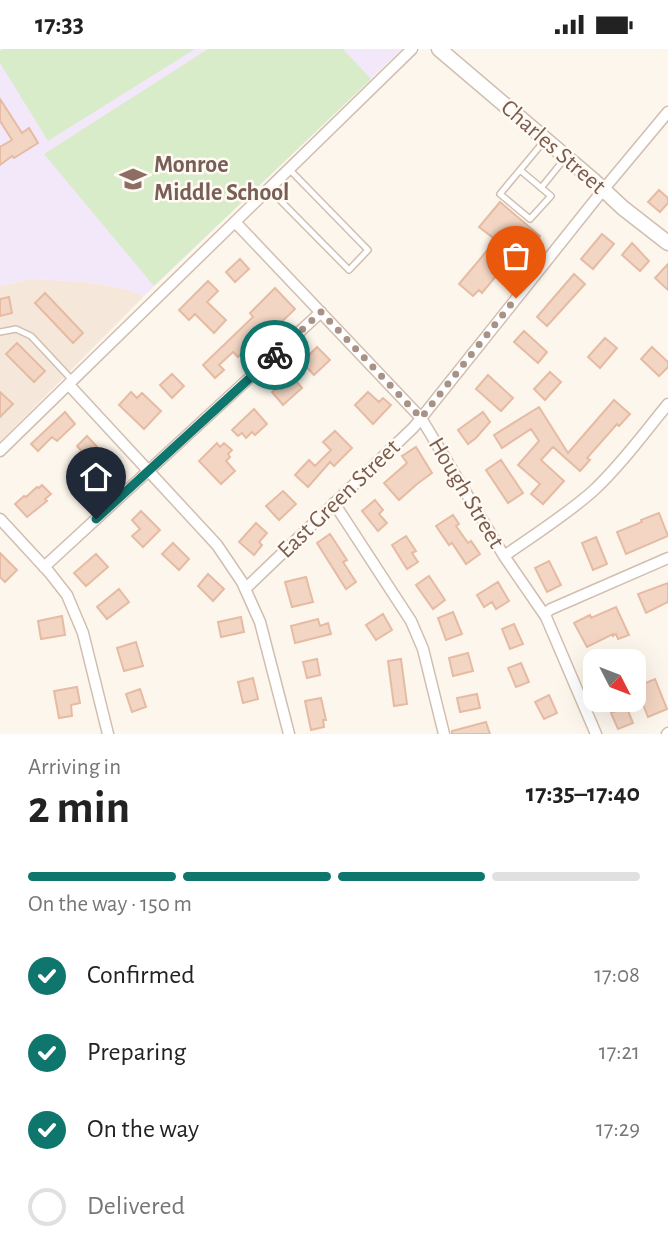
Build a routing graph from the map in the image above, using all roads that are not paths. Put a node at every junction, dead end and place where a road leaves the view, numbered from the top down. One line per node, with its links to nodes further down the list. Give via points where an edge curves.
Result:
1 (412, 49): 6 (street)
2 (439, 49): 4 (street, Charles Street)
3 (668, 112): 10 (street, East Green Street)
4 (545, 140): 5 (street, Charles Street); 7 (lane)
5 (566, 157): 8 (lane); 10 (street, Charles Street)
6 (289, 169): 9 (street); 9 (lane, via 368,250 349,270)
7 (520, 170): 8 (lane); 8 (lane, via 500,194 530,219 551,196)
8 (541, 188)
9 (269, 189): 11 (street)
10 (603, 190): 12 (street, Charles Street); 17 (street, East Green Street)
11 (235, 222): 13 (street, Hough Street); 15 (street)
12 (668, 243)
13 (321, 312): 17 (street, Hough Street); 19 (street)
14 (0, 332): 15 (lane, via 16,329 31,336)
15 (71, 383): 18 (street); 19 (street)
16 (668, 404): 22 (street, via 591,492)
17 (421, 418): 20 (street, East Green Street); 22 (street, Hough Street)
18 (0, 451)
19 (148, 471): 24 (street); 25 (street, via 216,545)
20 (334, 503): 25 (street, East Green Street); 29 (street, via 411,621 423,649)
21 (0, 519): 24 (street)
22 (504, 555): 26 (street, Hough Street)
23 (668, 558): 26 (street)
24 (44, 567): 27 (street, via 67,595 83,633)
25 (245, 589): 28 (street, via 260,622)
26 (544, 614): 30 (street, Hough Street)
27 (108, 734)
28 (289, 734)
29 (444, 734)
30 (596, 734)

